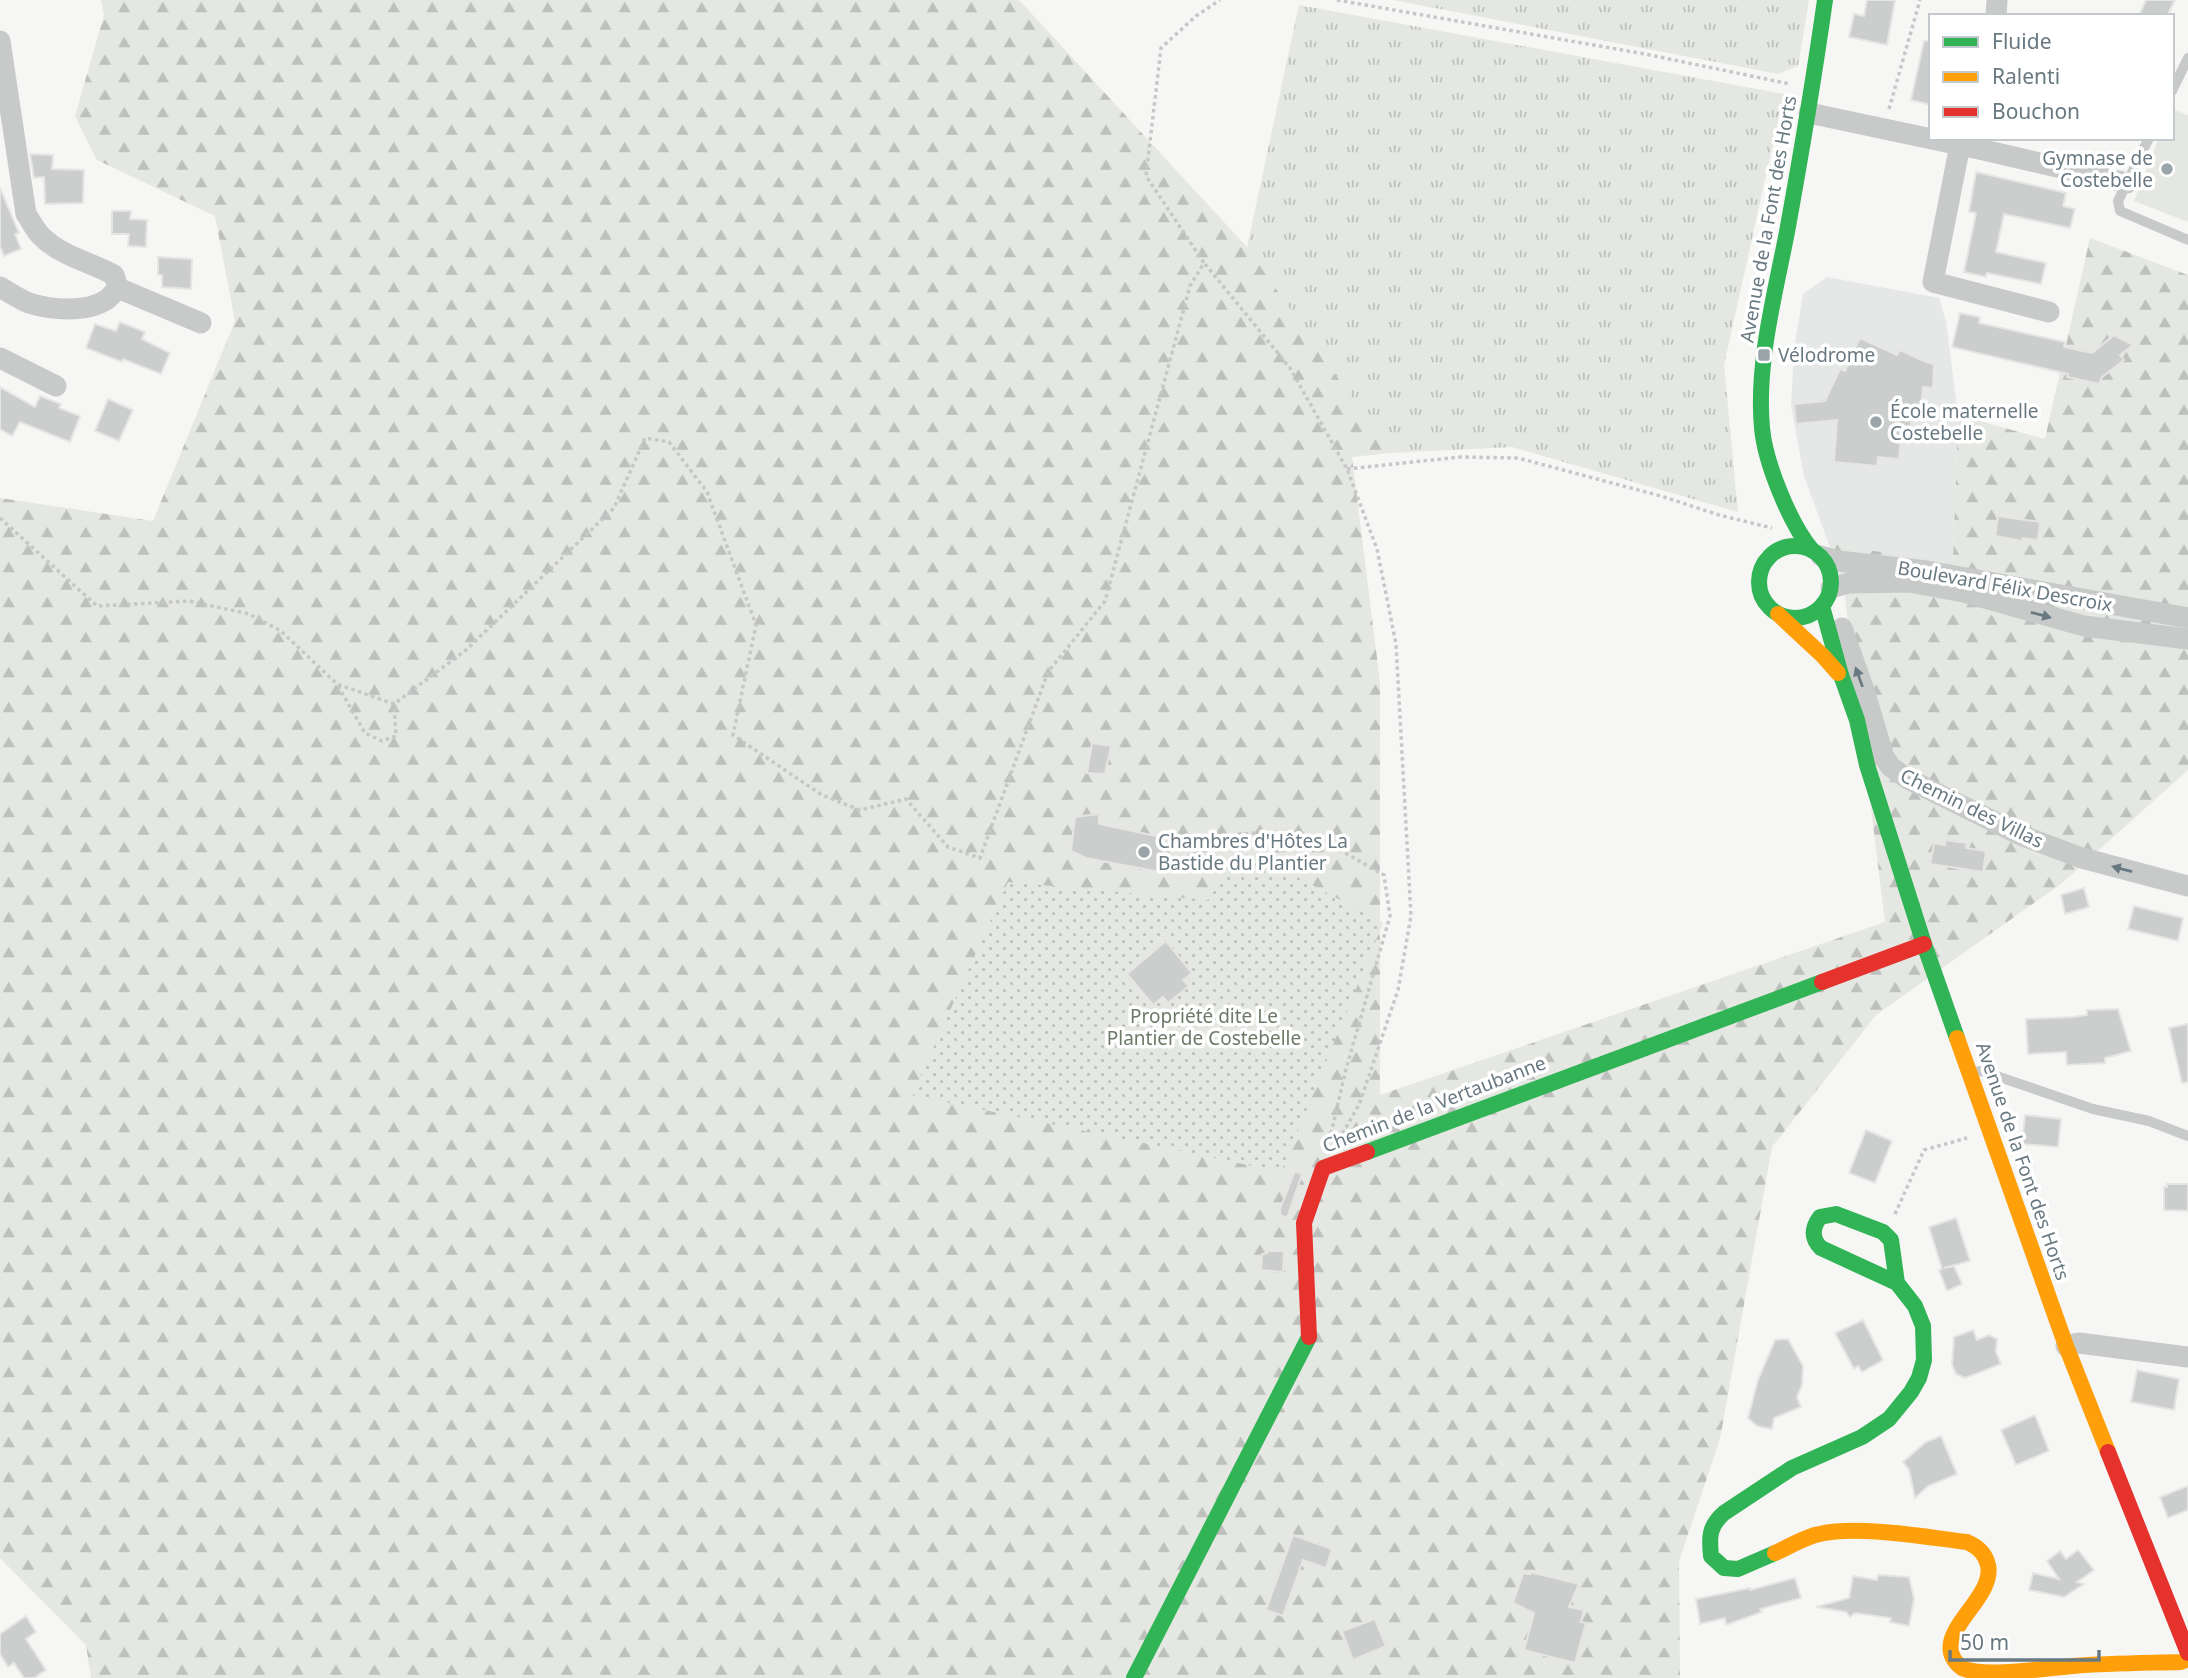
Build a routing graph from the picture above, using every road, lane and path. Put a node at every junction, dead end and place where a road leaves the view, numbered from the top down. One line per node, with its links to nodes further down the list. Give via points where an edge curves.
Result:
1 (1220, 0): 16 (path, via 1161,48 1146,176)
2 (1338, 0): 7 (path)
3 (1825, 0): 7 (street, Avenue de la Font des Horts)
4 (1920, 0): 10 (path)
5 (0, 41): 18 (street, via 26,214 58,250 114,275)
6 (2188, 58): 8 (lane)
7 (1813, 86): 9 (street, Avenue de la Font des Horts)
8 (2174, 86)
9 (1809, 113): 11 (street); 24 (street, Avenue de la Font des Horts, via 1762,383 1762,427)
10 (1886, 117)
11 (1929, 136)
12 (2148, 140): 14 (lane)
13 (1965, 143): 14 (street); 19 (street, via 1933,282)
14 (2127, 183): 15 (lane, via 2118,201 2120,211)
15 (2188, 240)
16 (1204, 263): 23 (path, via 1290,368); 35 (path, via 1190,286 1105,601 1048,672 980,858 948,848 906,799 860,810 822,795 733,735 756,625 707,492 669,442 645,438 614,508 466,650)
17 (0, 287): 18 (street, via 27,302 51,308 91,306 107,300)
18 (117, 288): 20 (street)
19 (2049, 312)
20 (201, 323)
21 (0, 358): 22 (street)
22 (56, 386)
23 (1346, 469): 26 (path, via 1460,457 1518,458); 41 (path, via 1377,549 1396,644 1411,916 1398,989 1359,1105)
24 (1777, 486): 26 (street, Avenue de la Font des Horts); 28 (street, Avenue de la Font des Horts, via 1801,537)
25 (0, 518): 34 (path, via 97,606 189,601 249,614 281,631)
26 (1780, 532): 27 (street, Avenue de la Font des Horts)
27 (1774, 552): 28 (street, via 1797,545); 30 (street, via 1761,569 1760,589)
28 (1817, 553): 29 (street, via 1829,568); 31 (street, Boulevard Félix Descroix, via 1838,561 1927,571)
29 (1827, 597): 30 (street, via 1809,615); 32 (street, Boulevard Félix Descroix, one-way to 32, via 1838,584 1910,582 2084,626); 33 (street, Avenue de la Font des Horts); 37 (street, Chemin des Villas, one-way to 29, via 2082,858 2023,836 1891,767 1881,750 1838,616)
30 (1778, 614): 33 (street, Avenue de la Font des Horts)
31 (2188, 618)
32 (2188, 639)
33 (1841, 676): 38 (street, Avenue de la Font des Horts)
34 (337, 684): 35 (path); 35 (path, via 365,733 382,741 396,736)
35 (394, 704)
36 (1174, 863): 43 (path, via 1239,834 1292,831 1340,850 1384,875 1390,916)
37 (2188, 887)
38 (1924, 944): 39 (street, Avenue de la Font des Horts); 43 (street, Chemin de la Vertaubanne)
39 (1971, 1073): 40 (street, Avenue de la Font des Horts); 42 (lane, via 1982,1071 2093,1110 2149,1121)
40 (1990, 1131): 44 (path, via 1924,1150); 46 (street, Avenue de la Font des Horts)
41 (1341, 1136)
42 (2188, 1136)
43 (1322, 1168): 51 (street, Chemin de la Vertaubanne, via 1304,1223 1309,1339)
44 (1885, 1235): 45 (street, via 1891,1240); 45 (street, via 1836,1214 1820,1217 1812,1235 1821,1248)
45 (1897, 1283): 50 (street, via 1915,1306 1923,1326 1924,1360 1912,1392 1889,1419 1862,1437 1792,1468 1724,1513 1711,1529 1712,1556 1724,1568 1738,1569 1829,1532 1975,1544 1988,1558 1986,1584 1951,1635 1956,1663 1987,1675)
46 (2066, 1346): 47 (street, via 2079,1343); 48 (street, Avenue de la Font des Horts)
47 (2188, 1357)
48 (2188, 1653)
49 (2188, 1659): 50 (street)
50 (2090, 1672)
51 (1134, 1678)

